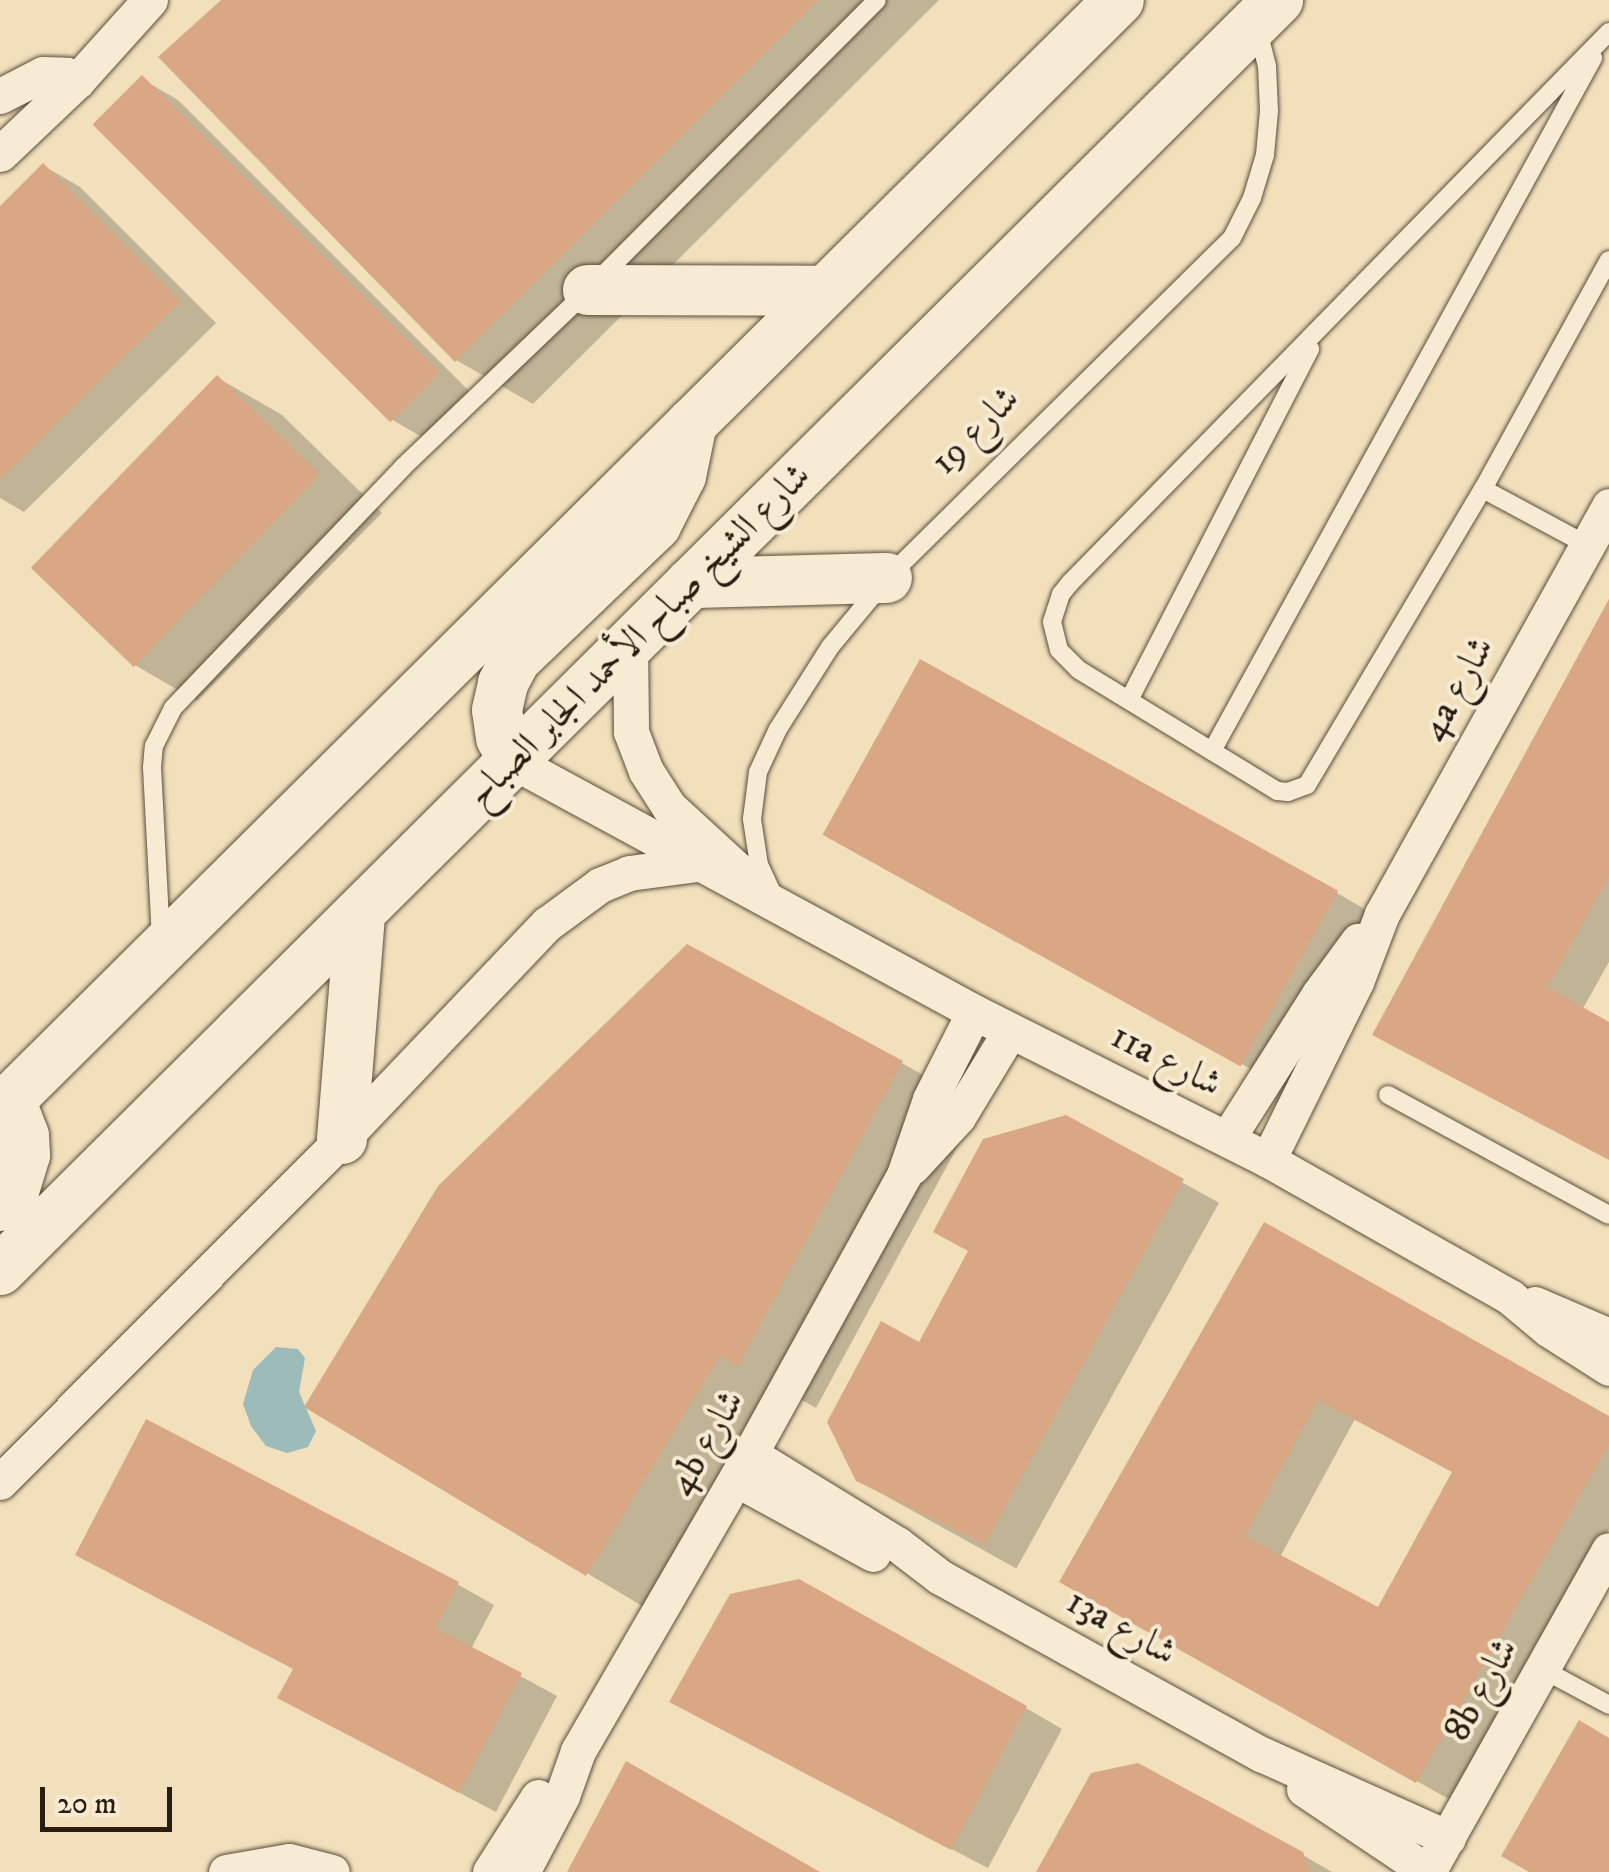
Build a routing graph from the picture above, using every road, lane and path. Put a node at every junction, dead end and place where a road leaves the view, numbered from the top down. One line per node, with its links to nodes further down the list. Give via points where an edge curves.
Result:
1 (150, 0): 7 (street)
2 (876, 0): 11 (lane)
3 (1118, 0): 5 (main road)
4 (1267, 11): 18 (lane, شارع 19, via 1265,155 1232,238); 19 (main road, شارع الشيخ صباح الأحمد الجابر الصباح)
5 (1080, 23): 12 (main road)
6 (1607, 34): 13 (lane); 22 (lane)
7 (76, 80): 8 (street, via 43,74); 9 (street)
8 (0, 96)
9 (0, 154)
10 (1609, 260): 15 (lane)
11 (588, 290): 12 (main road); 28 (lane, via 404,467 162,726 152,767)
12 (826, 291): 14 (main road)
13 (1320, 331): 21 (lane); 21 (lane, via 1061,594 1052,622 1060,650)
14 (692, 422): 23 (main road, via 680,476 656,525 516,658 502,683 496,710 500,738); 28 (main road)
15 (1483, 489): 17 (lane); 22 (lane, via 1307,785 1278,791)
16 (1609, 506): 17 (street, 4a شارع)
17 (1587, 545): 27 (street, 4a شارع)
18 (887, 578): 19 (main road); 25 (lane, شارع 19, via 830,647 758,772 752,819 759,866)
19 (690, 582): 20 (main road, شارع الشيخ صباح الأحمد الجابر الصباح)
20 (630, 644): 23 (main road, شارع الشيخ صباح الأحمد الجابر الصباح); 25 (street, 11a شارع, via 632,732 646,771 669,807)
21 (1128, 700): 22 (lane)
22 (1212, 752)
23 (514, 762): 24 (street, 11a شارع); 26 (main road, شارع الشيخ صباح الأحمد الجابر الصباح)
24 (696, 864): 25 (street, 11a شارع); 33 (street, via 630,873 572,903)
25 (779, 908): 29 (street, 11a شارع)
26 (360, 914): 33 (main road); 39 (main road, شارع الشيخ صباح الأحمد الجابر الصباح)
27 (1382, 914): 34 (street, 4a شارع, via 1318,994); 35 (street, 4a شارع, via 1356,982)
28 (162, 949): 32 (main road)
29 (974, 1012): 30 (street, 11a شارع); 36 (street, 4b شارع, via 930,1098)
30 (1010, 1030): 34 (street, 11a شارع); 36 (street, 4b شارع, via 958,1117)
31 (1388, 1095): 38 (lane)
32 (3, 1098): 37 (main road, via 24,1136 25,1155 14,1190)
33 (342, 1140): 44 (street)
34 (1227, 1140): 35 (street, 11a شارع)
35 (1268, 1160): 40 (street, 11a شارع)
36 (904, 1174): 43 (street, 4b شارع)
37 (0, 1206)
38 (1609, 1215)
39 (0, 1270)
40 (1510, 1297): 41 (street, 11a شارع); 42 (street, 11a شارع)
41 (1609, 1336)
42 (1609, 1368)
43 (743, 1467): 48 (street, 4b شارع); 49 (street, 13a شارع, via 874,1554 940,1577)
44 (0, 1482)
45 (1609, 1550): 46 (street, 8b شارع)
46 (1542, 1669): 47 (lane); 50 (street, 8b شارع)
47 (1609, 1706)
48 (578, 1751): 53 (street, 4b شارع, via 536,1800); 54 (street, 4b شارع)
49 (1261, 1754): 50 (street, 13a شارع); 55 (street, 13a شارع)
50 (1448, 1838): 55 (street, 8b شارع)
51 (226, 1872): 52 (street, via 289,1862)
52 (332, 1872)
53 (490, 1872)
54 (522, 1872)
55 (1428, 1872)

